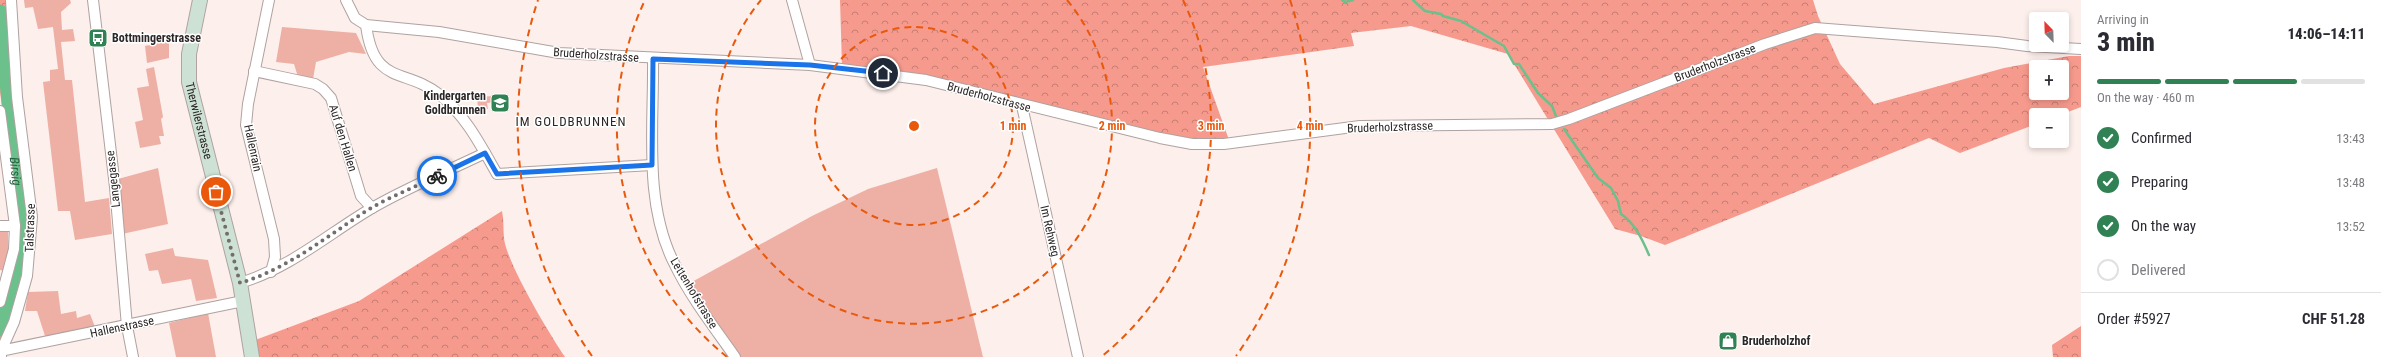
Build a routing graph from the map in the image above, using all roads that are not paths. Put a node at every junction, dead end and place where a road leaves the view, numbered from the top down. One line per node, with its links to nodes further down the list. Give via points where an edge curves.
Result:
1 (11, 0): 24 (street, Talstrasse, via 17,97 32,217 27,276 14,322)
2 (93, 0): 23 (street, Langegasse, via 115,187)
3 (200, 0): 20 (main road, Therwilerstrasse, via 189,54 189,82)
4 (269, 0): 11 (street, Hallenrain)
5 (346, 0): 7 (street, via 355,18)
6 (792, 0): 10 (street)
7 (366, 25): 9 (street, Bruderholzstrasse, via 439,32 558,53); 14 (street, via 370,42 382,66 393,74 424,84 440,94 470,127)
8 (2081, 49): 12 (street, Bruderholzstrasse, via 1815,28 1765,44 1552,124 1360,126 1224,144 1192,144 1160,138)
9 (653, 59): 10 (street, Bruderholzstrasse); 15 (street, Lettenhofstrasse)
10 (810, 65): 12 (street, Bruderholzstrasse, via 926,80)
11 (254, 71): 16 (street, Auf den Hallen, via 315,84 324,89 335,106 362,196); 19 (street, Hallenrain, via 246,125 274,239 275,258)
12 (1022, 106): 28 (street, Im Rehweg)
13 (0, 111): 18 (street)
14 (485, 153): 15 (street, via 497,174); 16 (street)
15 (652, 165): 27 (street, Lettenhofstrasse, via 655,201 666,244 675,265)
16 (372, 208): 19 (street)
17 (0, 226): 18 (street)
18 (15, 226): 22 (street, via 14,250)
19 (271, 272): 20 (street)
20 (240, 283): 21 (main road, Therwilerstrasse)
21 (243, 301): 23 (street, Hallenstrasse); 26 (main road, Therwilerstrasse)
22 (0, 302)
23 (127, 326): 24 (street, Hallenstrasse); 25 (street, Langegasse)
24 (1, 353)
25 (133, 357)
26 (252, 357)
27 (734, 357)
28 (1078, 357)

